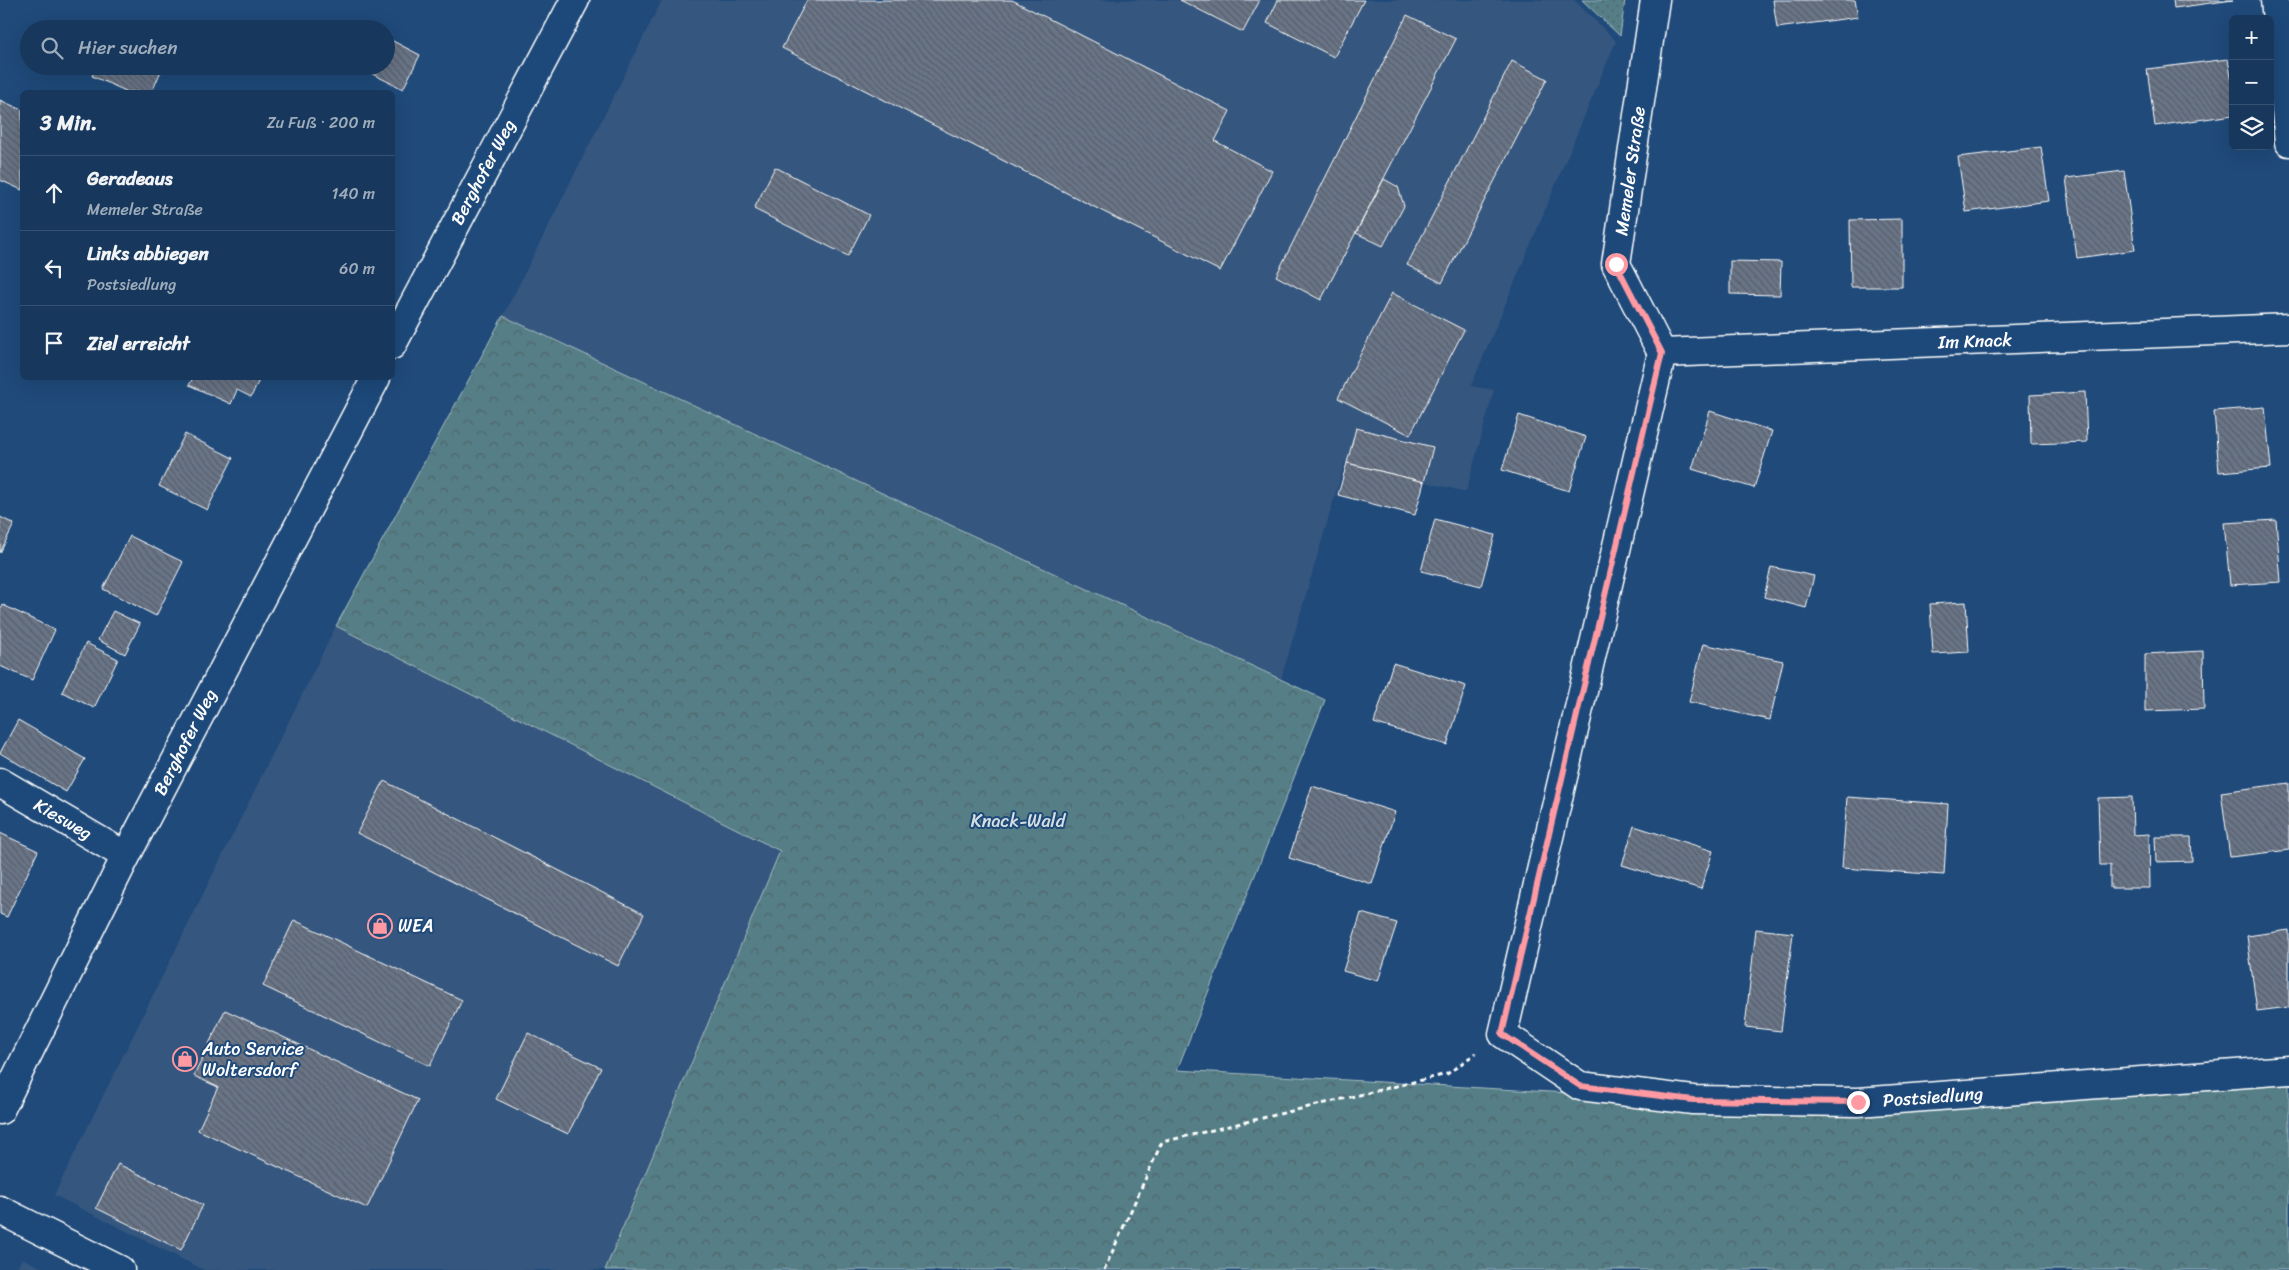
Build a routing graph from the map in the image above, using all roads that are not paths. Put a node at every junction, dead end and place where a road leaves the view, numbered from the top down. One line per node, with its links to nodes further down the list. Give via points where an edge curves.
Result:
1 (575, 0): 6 (street, Berghofer Weg)
2 (1655, 0): 7 (street, Memeler Straße, via 1616,264)
3 (2275, 0): 4 (street)
4 (2289, 142)
5 (2289, 328): 7 (street, Im Knack)
6 (395, 339)
7 (1662, 353): 11 (street, Postsiedlung, via 1502,1034 1580,1086 1693,1100 1858,1102)
8 (375, 380): 10 (street, Berghofer Weg)
9 (0, 782): 10 (street, Kiesweg)
10 (126, 856): 12 (street, Berghofer Weg)
11 (2289, 1070)
12 (0, 1110)
13 (0, 1210): 14 (street)
14 (120, 1270)

